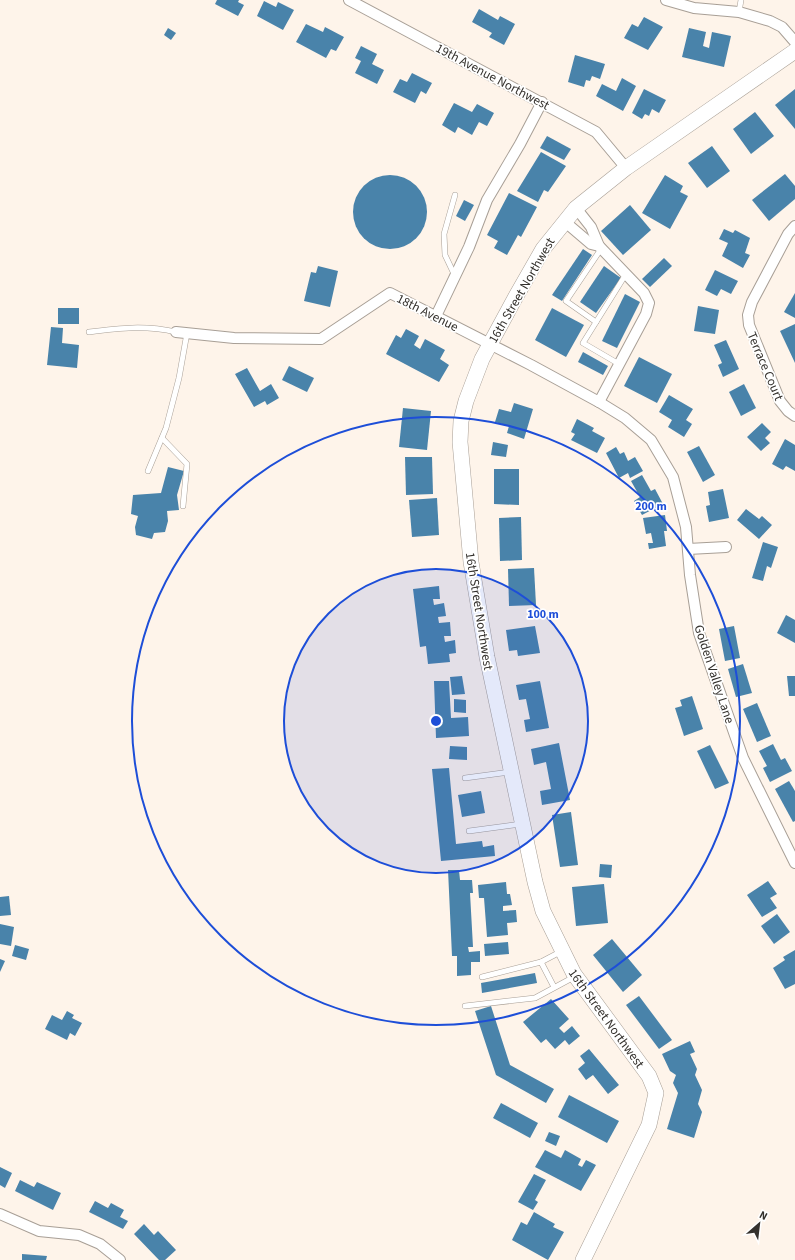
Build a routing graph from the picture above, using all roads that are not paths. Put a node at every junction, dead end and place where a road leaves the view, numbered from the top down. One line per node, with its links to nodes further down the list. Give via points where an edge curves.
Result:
1 (349, 0): 7 (street, 19th Avenue Northwest)
2 (666, 0): 4 (street, via 694,8)
3 (741, 0): 4 (lane)
4 (739, 12): 5 (street, via 770,21 782,28)
5 (795, 42)
6 (795, 51): 8 (street, 16th Street Northwest)
7 (542, 102): 8 (street, 19th Avenue Northwest, via 596,132); 15 (street, via 487,200)
8 (626, 168): 10 (street, 16th Street Northwest)
9 (455, 195): 15 (lane, via 444,234 445,255)
10 (576, 208): 11 (street, 16th Street Northwest); 13 (street, via 591,227)
11 (564, 221): 13 (street, via 591,244); 21 (street, 16th Street Northwest, via 543,249)
12 (795, 226): 24 (street, Terrace Court, via 788,234 752,302 748,315 749,325 780,401)
13 (600, 248): 14 (street); 17 (lane, via 566,301)
14 (626, 274): 17 (lane); 22 (street, via 644,293 649,303 646,314)
15 (455, 276): 16 (street)
16 (436, 316): 20 (street, 18th Avenue, via 390,293 321,339 234,338); 21 (street, 18th Avenue)
17 (596, 322): 22 (lane, via 583,343)
18 (89, 332): 19 (lane, via 128,327 156,327)
19 (176, 332): 20 (street, 18th Avenue)
20 (187, 333): 26 (lane, via 179,378)
21 (490, 344): 23 (street, 18th Avenue); 31 (street, 16th Street Northwest, via 466,401 461,421 460,442 471,562 487,657)
22 (619, 364): 23 (street)
23 (599, 402): 25 (street, 18th Avenue)
24 (795, 416)
25 (625, 418): 30 (street, Golden Valley Lane, via 651,440 673,477 686,527)
26 (162, 438): 27 (lane); 28 (lane, via 187,464)
27 (148, 471)
28 (183, 506)
29 (726, 547): 30 (street)
30 (688, 549): 35 (street, Golden Valley Lane, via 699,633 743,758)
31 (511, 772): 32 (lane); 33 (street, 16th Street Northwest)
32 (465, 778)
33 (522, 824): 34 (lane); 36 (street, 16th Street Northwest, via 543,910)
34 (469, 831)
35 (795, 863)
36 (562, 951): 37 (lane); 38 (street, 16th Street Northwest)
37 (542, 962): 39 (lane); 40 (lane)
38 (575, 976): 40 (lane); 44 (street, 16th Street Northwest, via 649,1076 656,1093 649,1125)
39 (482, 977)
40 (554, 987): 41 (lane, via 535,998)
41 (465, 1006)
42 (0, 1214): 43 (street, via 39,1231 79,1235 100,1244)
43 (120, 1260)
44 (583, 1260)

